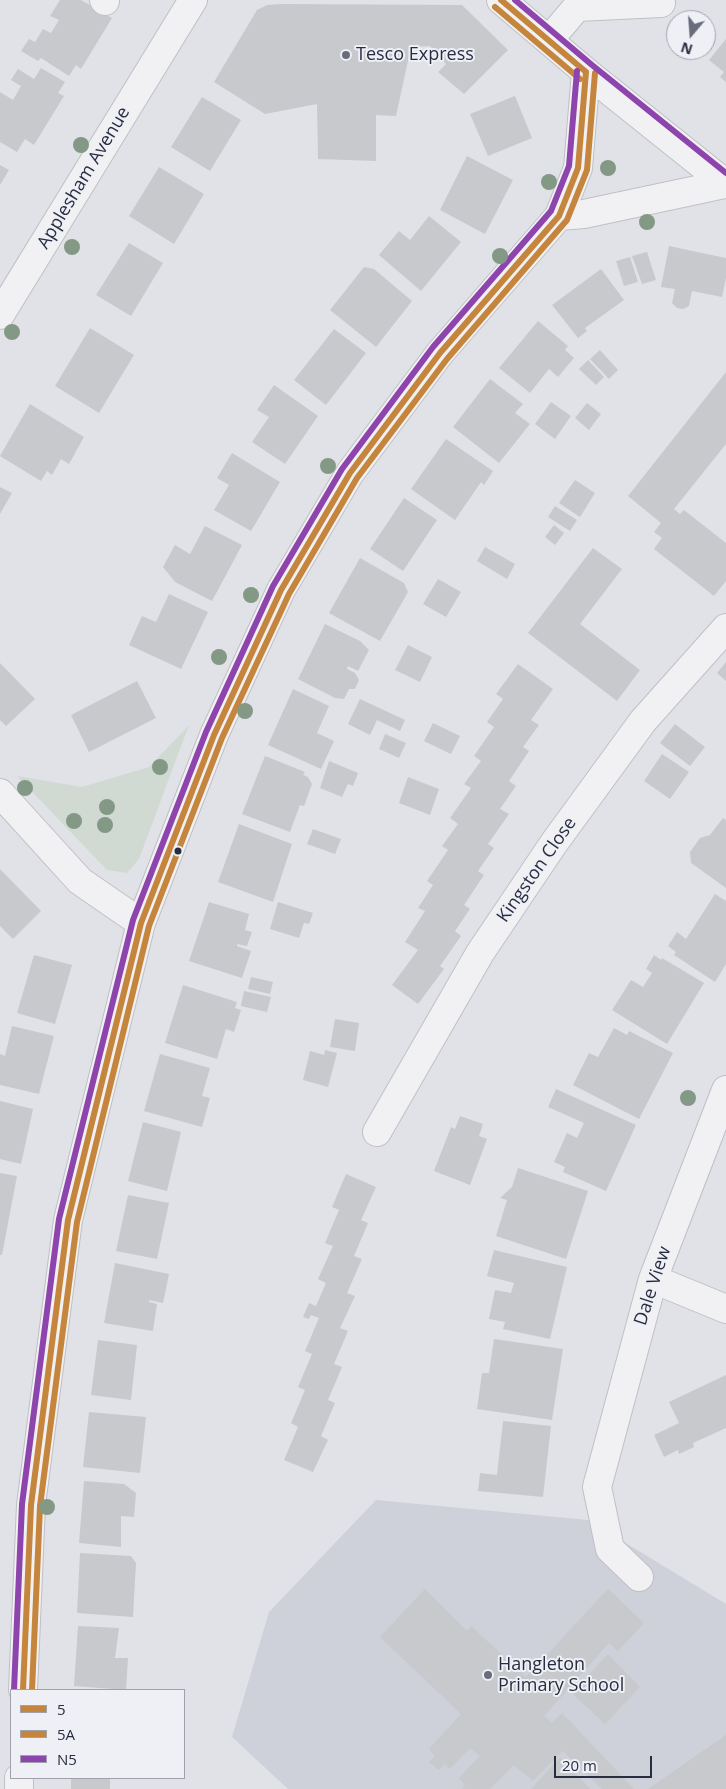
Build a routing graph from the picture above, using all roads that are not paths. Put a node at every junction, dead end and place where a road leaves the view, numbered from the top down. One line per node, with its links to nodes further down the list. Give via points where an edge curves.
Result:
1 (193, 0): 8 (street, Applesham Avenue)
2 (501, 0): 4 (street)
3 (661, 3): 4 (street, via 577,7)
4 (549, 40): 5 (street)
5 (586, 72): 6 (street); 7 (street, via 578,168)
6 (726, 184): 7 (street, via 584,214)
7 (559, 216): 11 (street, via 440,353 350,473 325,515 281,590 214,735)
8 (0, 315)
9 (726, 628): 13 (street, Kingston Close, via 643,721 554,843 480,953)
10 (0, 793): 11 (street, via 80,881)
11 (141, 923): 17 (street, via 68,1220 31,1505)
12 (726, 1090): 14 (street, Dale View)
13 (377, 1132)
14 (653, 1279): 15 (street); 16 (street, Dale View, via 597,1487 610,1549)
15 (726, 1309)
16 (639, 1577)
17 (23, 1689)

